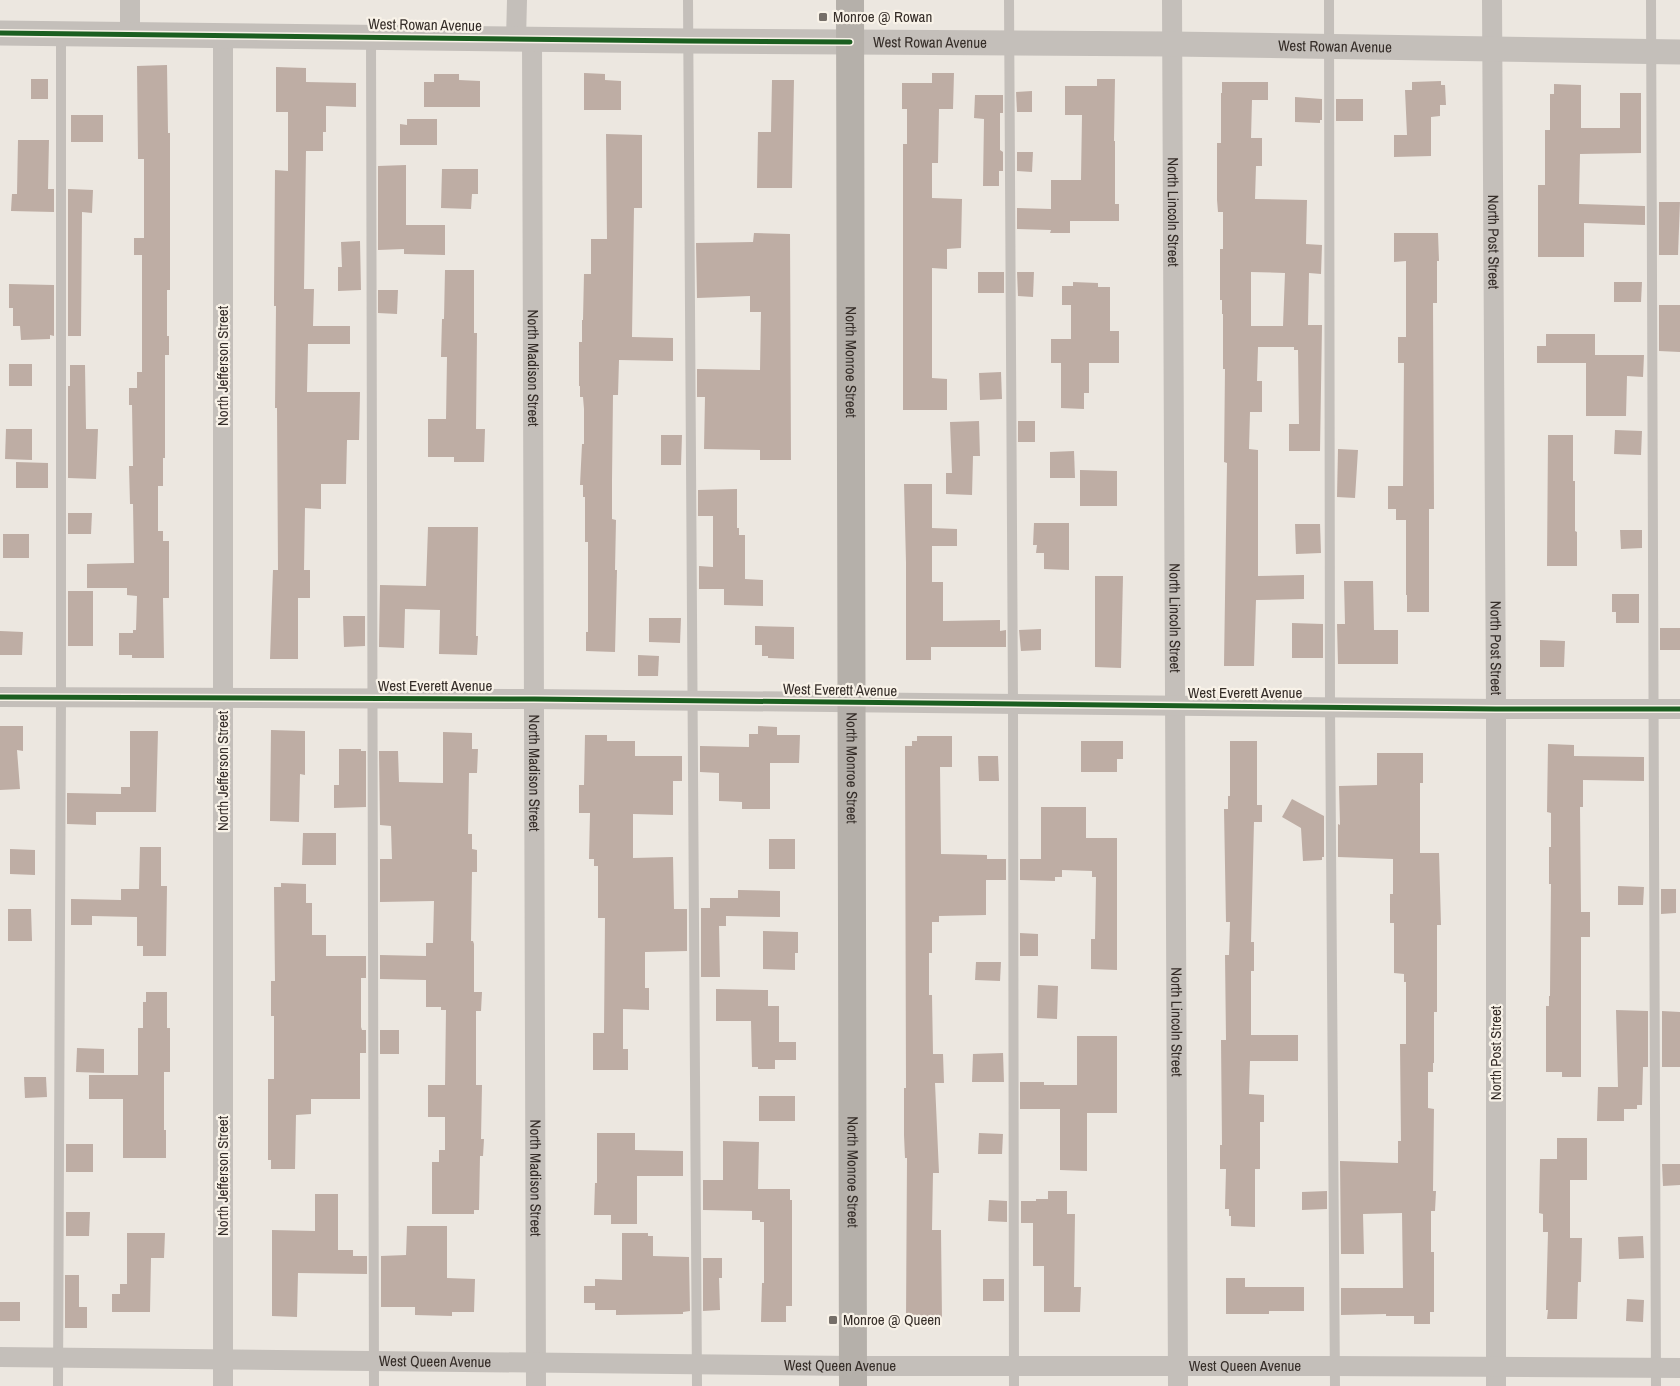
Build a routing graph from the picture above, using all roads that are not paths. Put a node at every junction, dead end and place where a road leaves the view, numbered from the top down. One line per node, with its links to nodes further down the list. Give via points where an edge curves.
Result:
1 (130, 0): 12 (street)
2 (517, 0): 15 (street, North Madison Street)
3 (688, 0): 16 (lane)
4 (850, 0): 17 (main road, North Monroe Street)
5 (1009, 0): 18 (lane)
6 (1172, 0): 19 (street, North Lincoln Street)
7 (1329, 0): 20 (lane)
8 (1492, 0): 21 (street, North Post Street)
9 (1651, 0): 22 (lane)
10 (0, 33): 11 (street, West Rowan Avenue)
11 (61, 34): 12 (street, West Rowan Avenue); 25 (lane)
12 (130, 34): 13 (street, West Rowan Avenue)
13 (223, 36): 14 (street, West Rowan Avenue); 26 (street, North Jefferson Street)
14 (371, 37): 15 (street, West Rowan Avenue); 27 (lane)
15 (524, 39): 16 (street, West Rowan Avenue); 28 (street, North Madison Street)
16 (688, 42): 17 (street, West Rowan Avenue); 29 (lane)
17 (850, 42): 18 (street, West Rowan Avenue); 30 (main road, North Monroe Street)
18 (1009, 43): 19 (street, West Rowan Avenue); 31 (lane)
19 (1172, 44): 20 (street, West Rowan Avenue); 32 (street, North Lincoln Street)
20 (1329, 47): 21 (street, West Rowan Avenue); 33 (lane)
21 (1492, 49): 22 (street, West Rowan Avenue); 34 (street, North Post Street)
22 (1651, 52): 23 (street, West Rowan Avenue); 35 (lane)
23 (1680, 52)
24 (0, 697): 25 (street, West Everett Avenue)
25 (61, 698): 26 (street, West Everett Avenue); 38 (lane)
26 (222, 699): 27 (street, West Everett Avenue); 39 (street, North Jefferson Street)
27 (373, 699): 28 (street, West Everett Avenue); 40 (lane)
28 (534, 699): 29 (street, West Everett Avenue); 41 (street, North Madison Street)
29 (693, 701): 30 (street, West Everett Avenue); 42 (lane)
30 (851, 703): 31 (street, West Everett Avenue); 46 (main road, North Monroe Street)
31 (1013, 704): 32 (street, West Everett Avenue); 47 (lane)
32 (1174, 706): 33 (street, West Everett Avenue); 43 (street, North Lincoln Street)
33 (1330, 707): 34 (street, West Everett Avenue); 44 (lane)
34 (1496, 710): 35 (street, West Everett Avenue); 48 (street, North Post Street)
35 (1653, 710): 36 (street, West Everett Avenue); 49 (lane)
36 (1680, 710)
37 (0, 1357): 38 (street, West Queen Avenue)
38 (58, 1358): 39 (street, West Queen Avenue); 50 (lane)
39 (223, 1360): 40 (street, West Queen Avenue); 51 (street, North Jefferson Street)
40 (374, 1361): 41 (street, West Queen Avenue); 52 (lane)
41 (536, 1362): 42 (street, West Queen Avenue); 53 (street, North Madison Street)
42 (697, 1364): 46 (street, West Queen Avenue); 54 (lane)
43 (1178, 1366): 44 (street, West Queen Avenue); 47 (street, West Queen Avenue); 55 (street, North Lincoln Street)
44 (1335, 1366): 48 (street, West Queen Avenue); 56 (lane)
45 (1680, 1368): 49 (street, West Queen Avenue)
46 (853, 1376): 47 (street, West Queen Avenue)
47 (1014, 1376)
48 (1496, 1376): 49 (street, West Queen Avenue)
49 (1656, 1377)
50 (58, 1386)
51 (223, 1386)
52 (374, 1386)
53 (536, 1386)
54 (697, 1386)
55 (1178, 1386)
56 (1335, 1386)

